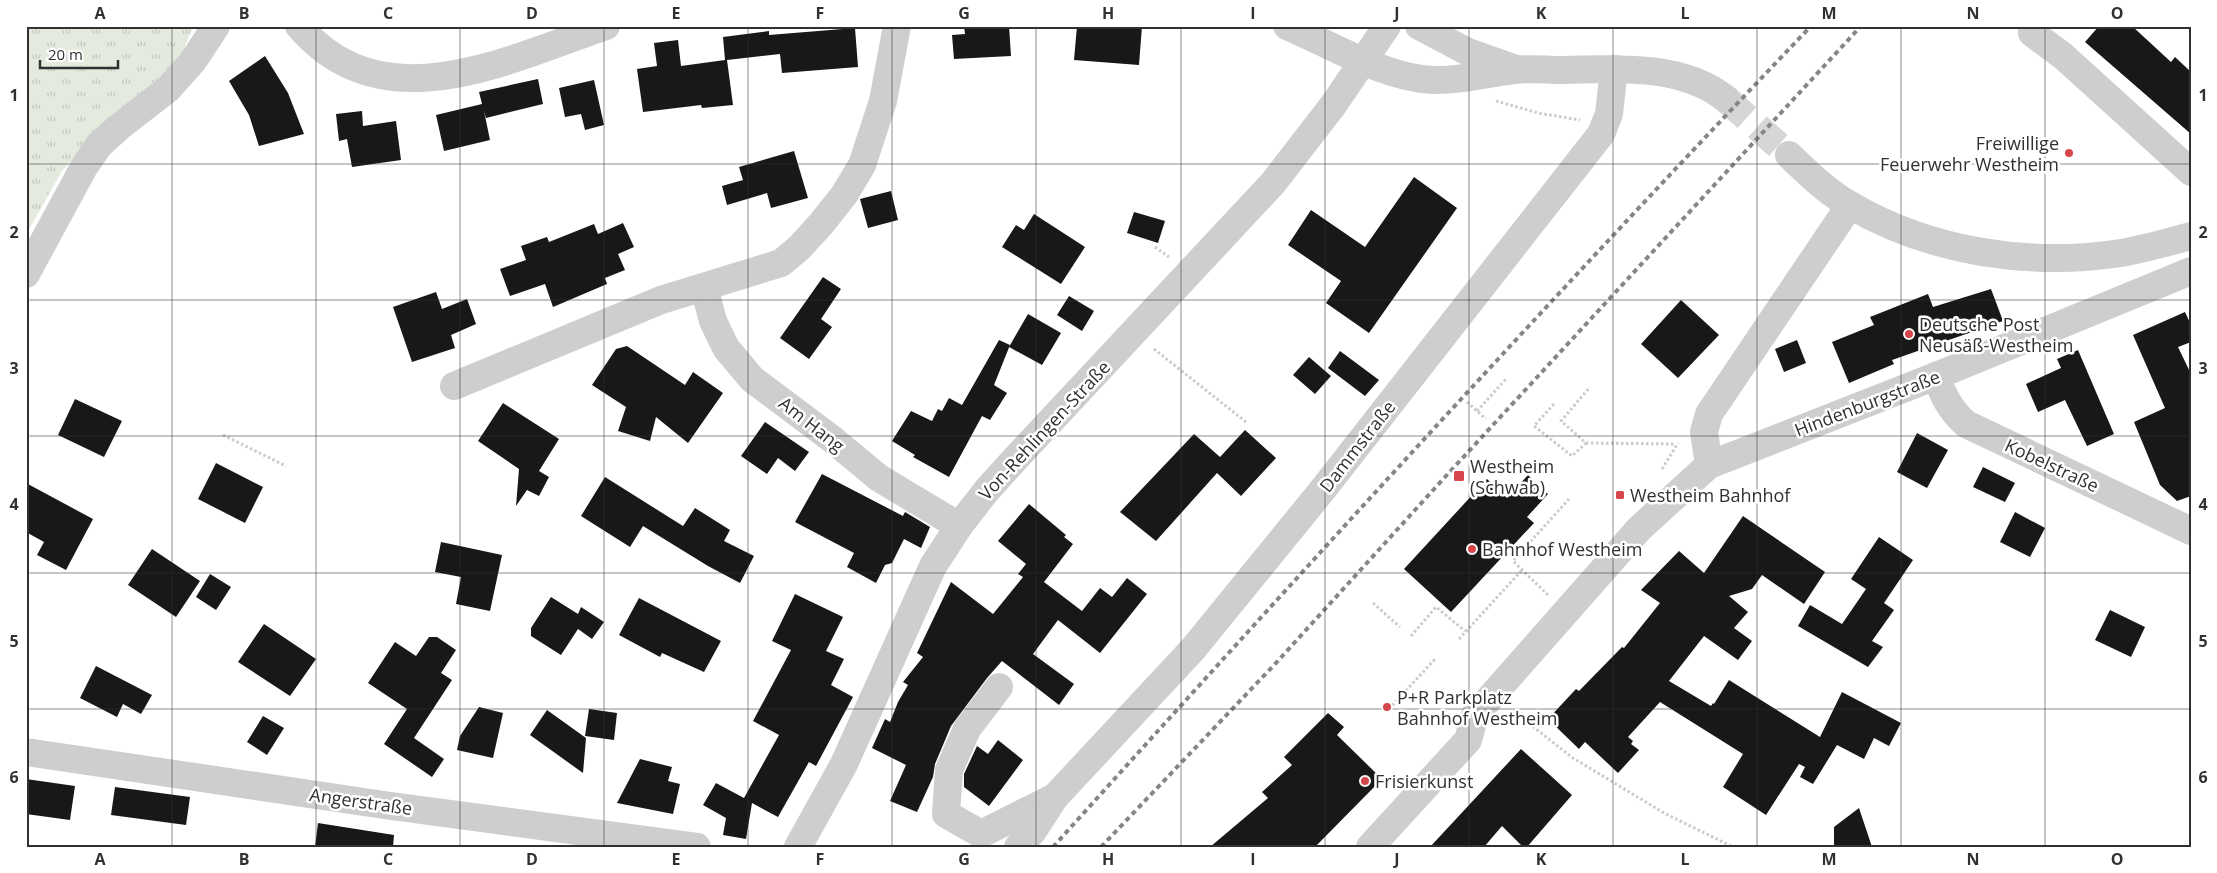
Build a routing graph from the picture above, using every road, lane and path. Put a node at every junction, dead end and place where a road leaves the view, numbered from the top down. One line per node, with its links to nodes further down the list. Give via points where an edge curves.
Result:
1 (216, 26): 20 (street, via 193,61 168,89 99,145)
2 (299, 26): 3 (street, via 330,56 374,75 396,79 453,75 484,68)
3 (606, 26)
4 (896, 26): 21 (street, via 892,64 874,132 862,165 844,195 799,248 781,262)
5 (1287, 26): 9 (street)
6 (1386, 26): 9 (street, Von-Rehlingen-Straße)
7 (1419, 26): 11 (street, via 1468,52)
8 (2032, 26): 16 (street, via 2032,32)
9 (1363, 61): 11 (street, via 1386,70 1432,80); 22 (street, Von-Rehlingen-Straße, via 1273,183)
10 (1614, 69): 11 (street); 13 (street, via 1640,70 1698,82); 14 (street, Dammstraße)
11 (1516, 70)
12 (1488, 99): 14 (path, via 1538,113)
13 (1726, 100)
14 (1606, 124): 52 (street, Dammstraße, via 1324,488 1200,642)
15 (1788, 155): 17 (street)
16 (2191, 172)
17 (1850, 205): 18 (street, via 1912,234 1963,249 2015,257 2118,253); 35 (street, via 1709,414 1704,432)
18 (2191, 236)
19 (2191, 270): 23 (street, Hindenburgstraße)
20 (26, 274)
21 (704, 287): 25 (street, via 653,303); 38 (street, Am Hang, via 713,321 726,348 752,379 879,478)
22 (1134, 333): 31 (path); 38 (street, Von-Rehlingen-Straße, via 1011,464)
23 (1936, 376): 35 (street, Hindenburgstraße); 39 (street, Kobelstraße, via 1953,413 1966,424)
24 (1506, 379): 29 (path)
25 (454, 386)
26 (1590, 387): 33 (path, via 1561,421)
27 (1467, 402): 29 (path)
28 (1554, 404): 33 (path, via 1534,426 1572,456)
29 (1477, 410): 30 (path)
30 (1486, 419)
31 (1246, 422)
32 (223, 435): 36 (path)
33 (1586, 443): 34 (path)
34 (1677, 444)
35 (1708, 465): 49 (street, Hindenburgstraße, via 1639,529)
36 (286, 466)
37 (1569, 498): 40 (path, via 1513,561)
38 (960, 526): 54 (street, Von-Rehlingen-Straße, via 934,566 844,764)
39 (2191, 531)
40 (1522, 570): 41 (path); 44 (path)
41 (1546, 594)
42 (1373, 603): 43 (path)
43 (1400, 627)
44 (1465, 631): 45 (path, via 1436,607); 46 (path)
45 (1411, 636)
46 (1459, 639)
47 (1436, 658): 50 (path)
48 (1000, 687): 52 (street, Dammstraße, via 967,729 949,770 946,814 981,834)
49 (1493, 695): 56 (street, Hindenburgstraße, via 1475,715 1468,740); 57 (path, via 1573,758 1664,813)
50 (1389, 709)
51 (26, 752): 53 (street, Angerstraße)
52 (1055, 797): 55 (street, Dammstraße, via 1033,832)
53 (697, 847)
54 (798, 847)
55 (1018, 847)
56 (1370, 847)
57 (1733, 847)

